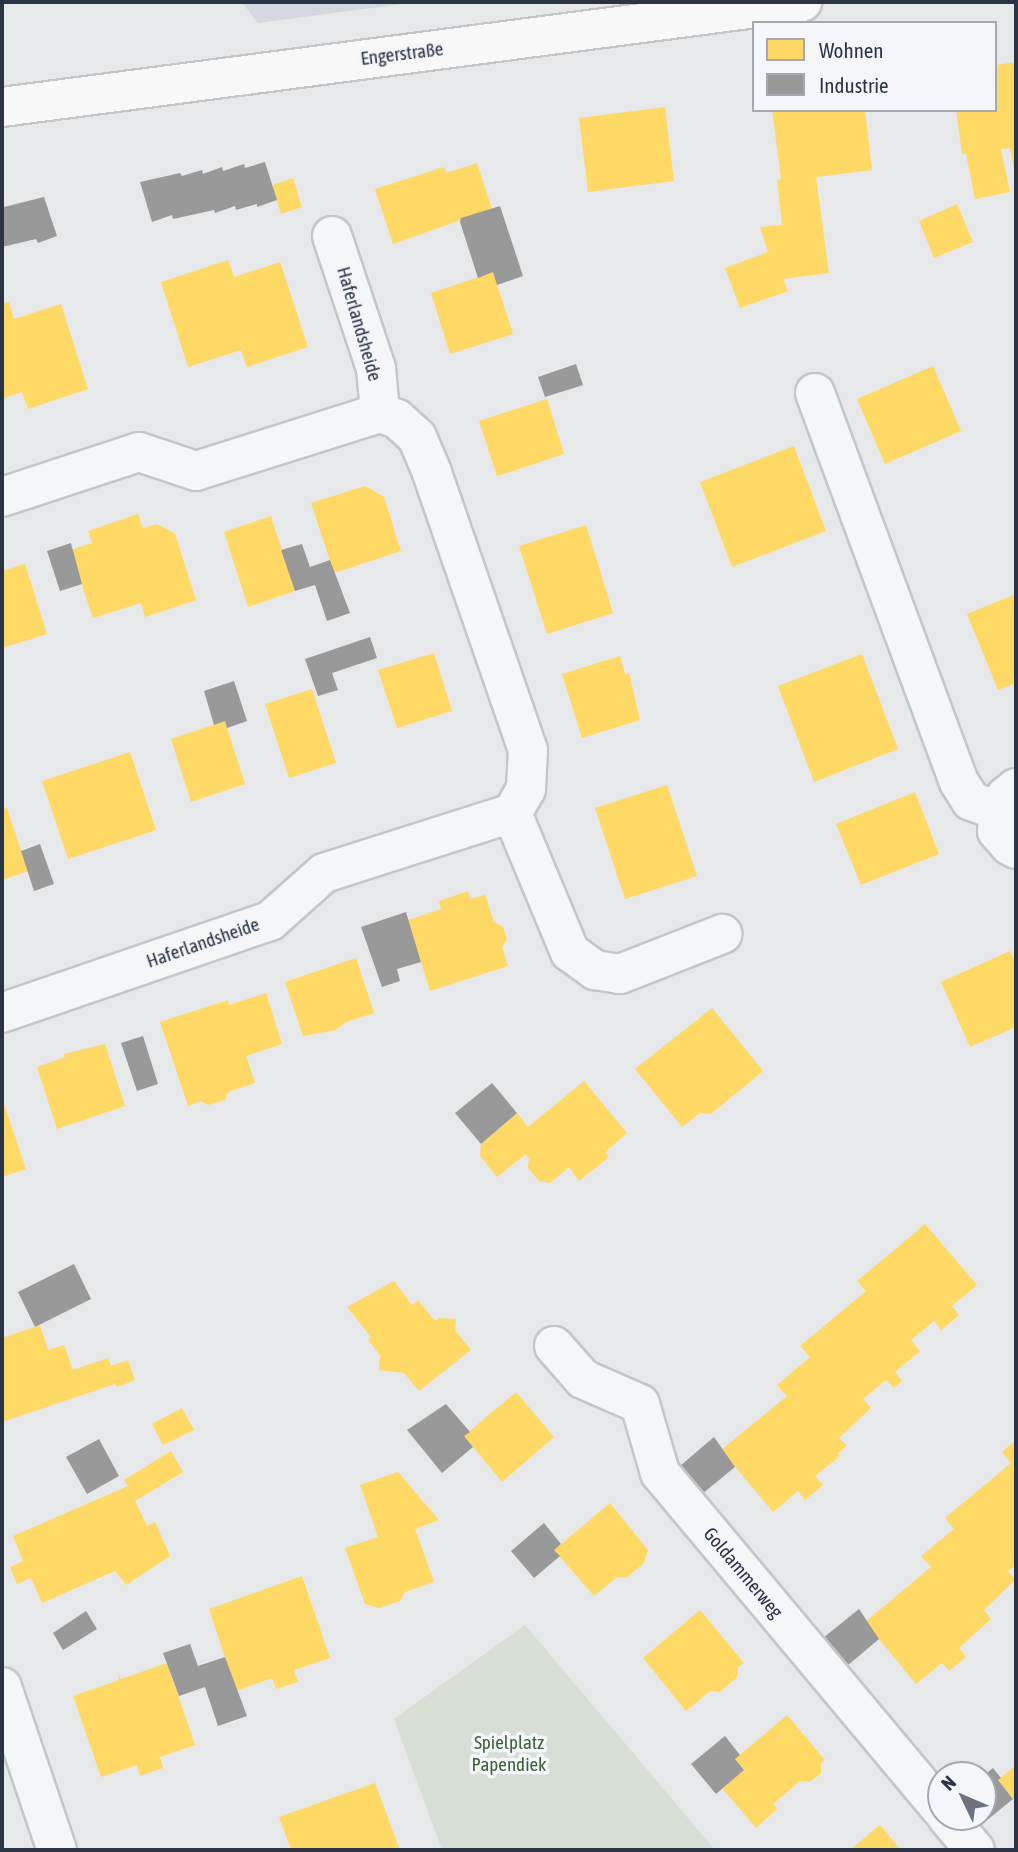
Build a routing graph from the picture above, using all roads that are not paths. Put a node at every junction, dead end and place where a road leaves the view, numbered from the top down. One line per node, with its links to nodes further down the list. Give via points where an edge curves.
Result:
1 (802, 2): 2 (main road, Engerstraße)
2 (2, 107)
3 (332, 236): 5 (street, Haferlandsheide, via 376,368)
4 (815, 394): 7 (street, via 959,782 971,801)
5 (380, 413): 6 (street, via 196,471 139,452); 8 (street, via 397,419 417,437 528,750 526,789)
6 (2, 497)
7 (1007, 799): 9 (street, via 998,831)
8 (512, 813): 10 (street, via 570,952 595,970 620,974); 11 (street, Haferlandsheide, via 324,873 270,921)
9 (1016, 849)
10 (722, 934)
11 (2, 1013)
12 (554, 1346): 14 (street, Goldammerweg, via 583,1379 640,1404 660,1473)
13 (2, 1688): 16 (street)
14 (927, 1792)
15 (959, 1831): 17 (street)
16 (47, 1846)
17 (975, 1850)

